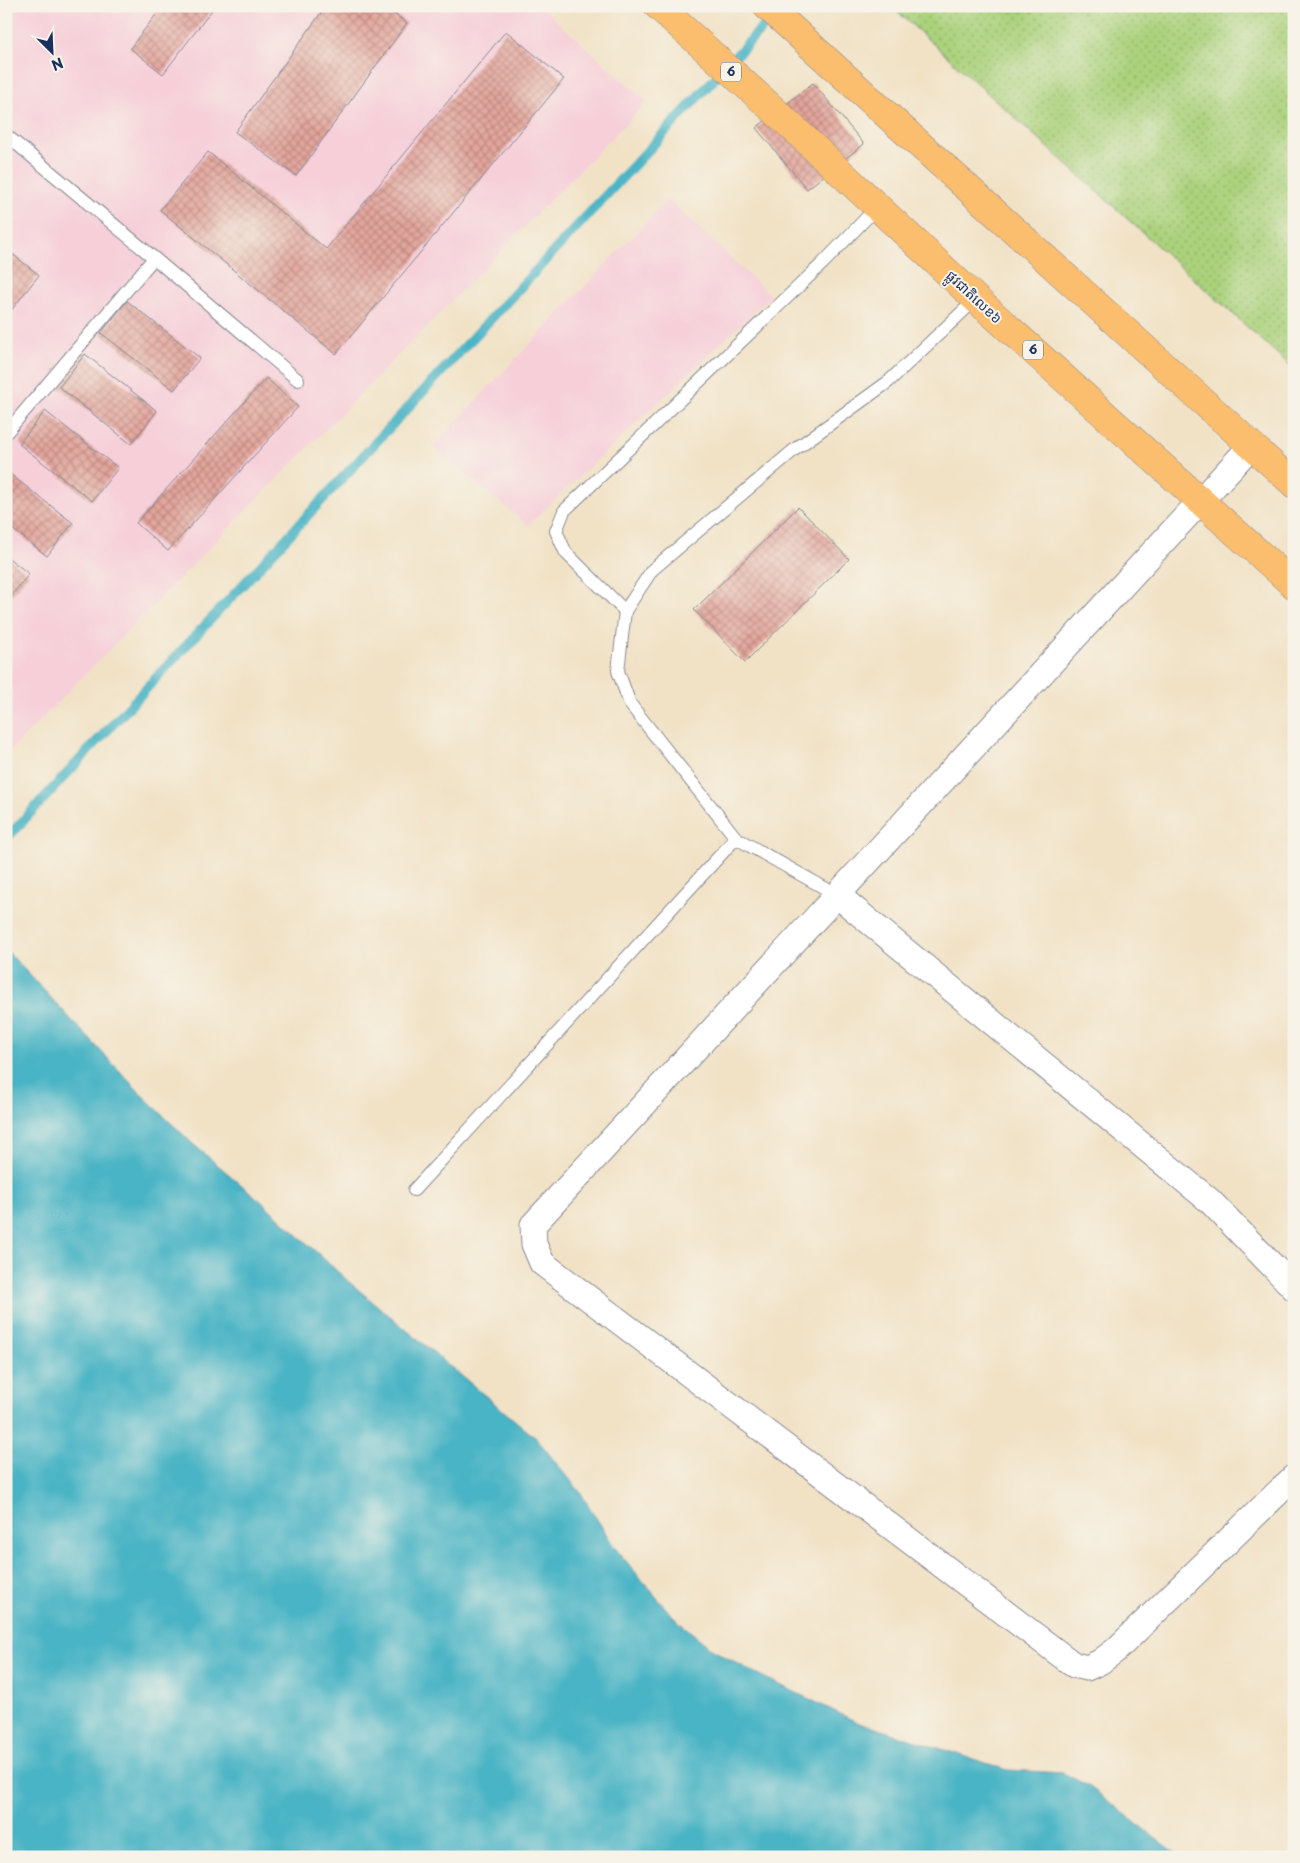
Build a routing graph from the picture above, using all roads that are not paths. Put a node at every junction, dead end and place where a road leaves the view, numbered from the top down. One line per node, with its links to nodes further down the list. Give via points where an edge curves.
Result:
1 (658, 6): 4 (highway, ផ្លូវជាតិលេខ៦ / 6)
2 (767, 6): 9 (highway)
3 (6, 135): 5 (lane)
4 (878, 207): 6 (highway, ផ្លូវជាតិលេខ៦ / 6); 13 (lane, via 564,511 556,531 566,553)
5 (154, 258): 7 (lane); 8 (lane)
6 (976, 299): 11 (highway, ផ្លូវជាតិលេខ៦ / 6); 13 (lane, via 888,382 794,450 652,570)
7 (298, 380)
8 (6, 433)
9 (1251, 446): 10 (highway); 11 (street)
10 (1294, 484)
11 (1200, 501): 12 (highway, ផ្លូវជាតិលេខ៦ / 6); 15 (street)
12 (1294, 585)
13 (625, 611): 14 (lane, via 618,671 630,704)
14 (736, 838): 15 (lane); 16 (lane)
15 (837, 895): 17 (street, via 1210,1201); 18 (street, via 533,1225 534,1244 542,1263 1074,1665 1088,1668 1116,1650)
16 (414, 1190)
17 (1294, 1288)
18 (1294, 1477)

